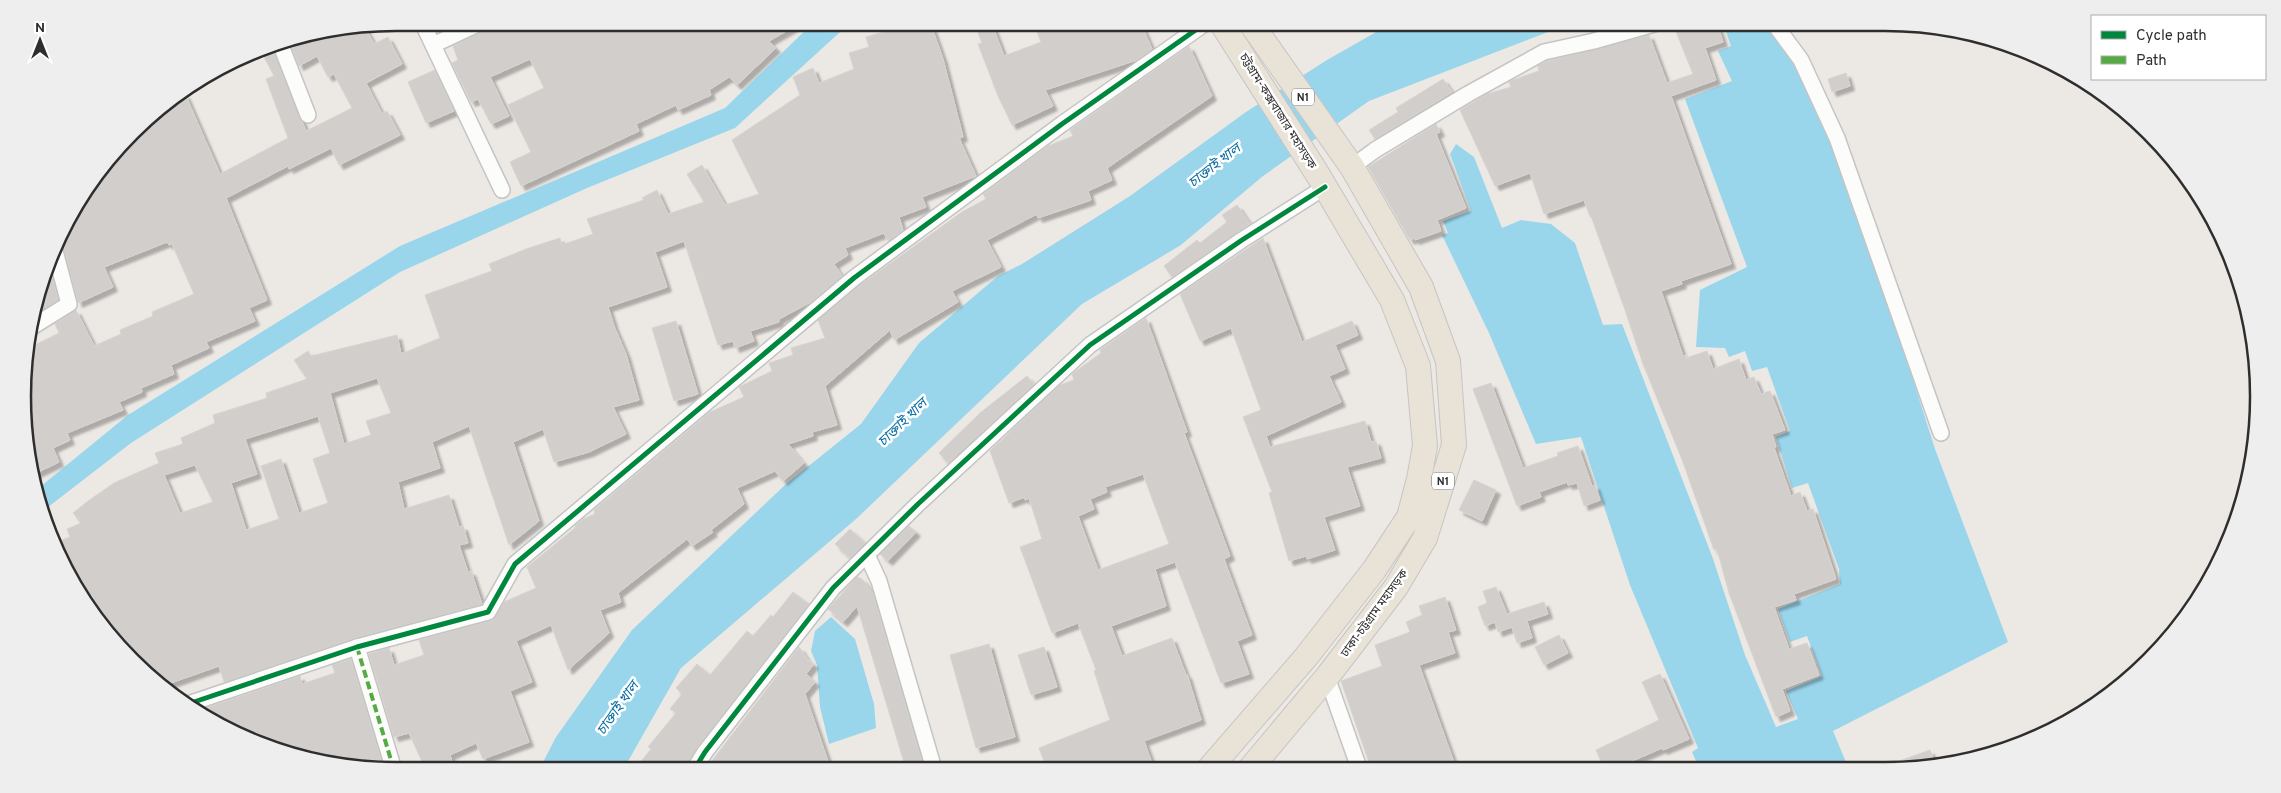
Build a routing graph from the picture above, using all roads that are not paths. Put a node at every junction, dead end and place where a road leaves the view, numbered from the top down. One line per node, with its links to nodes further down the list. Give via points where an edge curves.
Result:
1 (426, 31): 8 (street)
2 (464, 31): 8 (street)
3 (1194, 31): 18 (street, via 854,278 514,564 488,612)
4 (1227, 31): 12 (highway, চট্টগ্রাম-কক্সবাজার মহাসড়ক / N1)
5 (1255, 31): 11 (highway, চট্টগ্রাম-কক্সবাজার মহাসড়ক / N1)
6 (1629, 31): 11 (street, via 1544,52)
7 (1780, 31): 16 (street, via 1801,60 1838,138)
8 (433, 46): 13 (street)
9 (283, 50): 10 (street)
10 (308, 115)
11 (1350, 163): 19 (highway, ঢাকা-চট্টগ্রাম মহাসড়ক / N1, via 1424,297 1448,361 1454,445 1425,538 1396,587)
12 (1322, 181): 17 (street, via 1090,346); 21 (highway, ঢাকা-চট্টগ্রাম মহাসড়ক / N1, via 1392,300 1418,366 1425,446 1409,517 1334,622)
13 (502, 190)
14 (58, 261): 15 (street, via 69,304)
15 (39, 323)
16 (1941, 433)
17 (867, 555): 24 (street, via 833,588); 25 (street, via 878,581)
18 (357, 647): 20 (street); 23 (street)
19 (1326, 677): 22 (highway, ঢাকা-চট্টগ্রাম মহাসড়ক / N1); 28 (street)
20 (196, 701)
21 (1245, 725): 22 (highway); 26 (highway, ঢাকা-চট্টগ্রাম মহাসড়ক / N1)
22 (1269, 748): 27 (highway, ঢাকা-চট্টগ্রাম মহাসড়ক / N1)
23 (392, 762)
24 (699, 762)
25 (932, 762)
26 (1215, 762)
27 (1256, 762)
28 (1356, 762)

